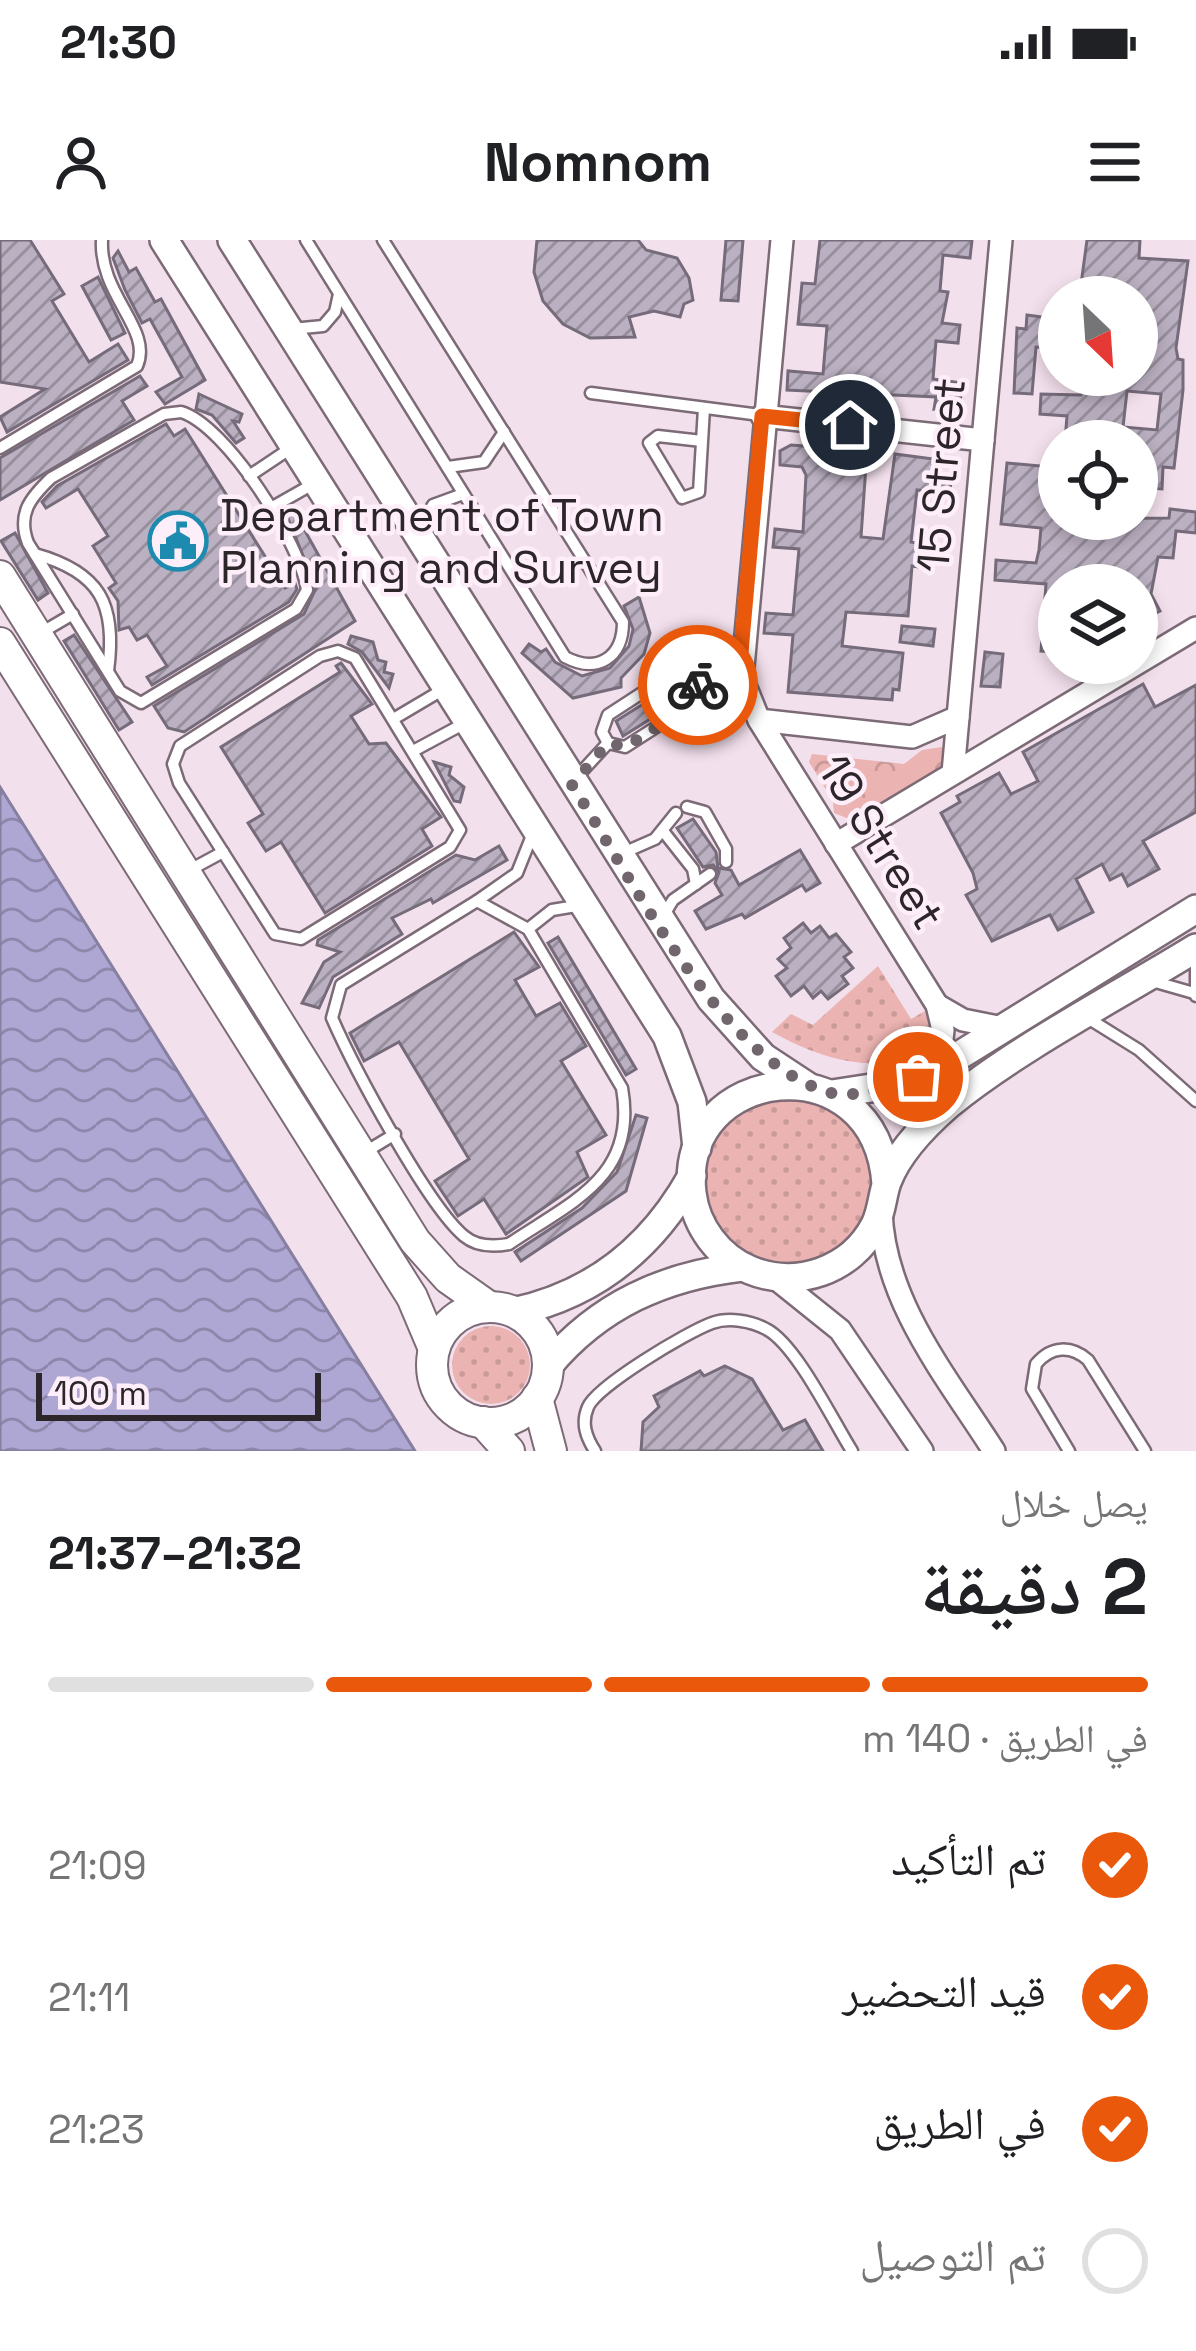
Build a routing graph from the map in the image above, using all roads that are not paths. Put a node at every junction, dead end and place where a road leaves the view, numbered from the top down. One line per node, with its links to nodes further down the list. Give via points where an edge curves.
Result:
1 (103, 240): 17 (lane, via 104,278 140,340 137,366)
2 (164, 240): 16 (street)
3 (232, 240): 9 (street)
4 (306, 240): 8 (lane)
5 (383, 240): 13 (lane)
6 (782, 240): 12 (street)
7 (1001, 240): 14 (street, 15 Street)
8 (339, 294): 9 (lane, via 323,326); 18 (lane)
9 (284, 325): 23 (street)
10 (591, 393): 11 (lane)
11 (704, 408): 12 (lane); 15 (lane)
12 (762, 416): 14 (street); 32 (street)
13 (503, 432): 18 (lane, via 484,462); 21 (lane, via 623,622 614,655 599,665 565,657)
14 (983, 440): 34 (street, 15 Street)
15 (702, 441): 15 (lane, via 699,492 682,498 650,443 658,436)
16 (294, 446): 19 (lane); 20 (street)
17 (0, 448)
18 (448, 467): 21 (lane)
19 (249, 476): 22 (lane); 24 (lane, via 210,427 164,414 35,493 23,519)
20 (317, 482): 22 (lane); 33 (street)
21 (464, 494): 23 (lane, via 433,505)
22 (269, 509): 30 (lane, via 307,582 302,604 150,702 126,697)
23 (417, 533): 42 (street)
24 (35, 554): 26 (lane); 30 (lane, via 83,572 112,624)
25 (0, 576): 28 (main road)
26 (73, 614): 28 (lane); 30 (lane)
27 (1196, 628): 39 (street)
28 (38, 634): 49 (main road)
29 (0, 643): 74 (main road, via 412,1297)
30 (108, 671)
31 (696, 681): 32 (lane); 38 (lane, via 692,704 626,747); 38 (lane, via 674,672 608,715)
32 (743, 683): 36 (street, 19 Street)
33 (447, 688): 35 (lane); 37 (street)
34 (958, 716): 36 (street, via 912,737); 39 (street, via 974,738); 41 (street, 15 Street)
35 (395, 718): 40 (lane); 46 (lane, via 355,658 328,652 180,746 174,774)
36 (759, 720): 45 (street, 19 Street)
37 (469, 722): 40 (lane); 43 (street)
38 (608, 743): 42 (lane)
39 (1003, 743): 41 (street)
40 (415, 750): 46 (lane, via 458,819 457,840 301,939 275,934)
41 (952, 773): 45 (street)
42 (572, 785): 47 (street)
43 (534, 824): 52 (lane, via 525,863); 53 (street)
44 (663, 831): 47 (lane); 48 (lane, via 681,810 709,816); 51 (lane)
45 (836, 844): 61 (street, 19 Street)
46 (223, 852): 49 (lane)
47 (617, 854): 55 (street)
48 (725, 862)
49 (185, 872): 68 (main road)
50 (710, 874): 51 (lane)
51 (696, 884): 55 (lane, via 673,900)
52 (477, 901): 56 (lane); 67 (lane, via 334,995 332,1018)
53 (585, 906): 56 (lane, via 552,910); 69 (street, via 678,1057 692,1102)
54 (1196, 909): 63 (street)
55 (662, 925): 65 (street, via 726,1020 763,1057)
56 (528, 929): 67 (lane, via 622,1088 625,1119 611,1168 509,1244 484,1246 461,1234)
57 (1196, 948): 59 (street)
58 (1196, 965): 60 (lane)
59 (1142, 981): 60 (lane); 62 (street)
60 (1195, 994)
61 (938, 1005): 63 (street); 64 (street)
62 (1086, 1017): 66 (lane); 70 (street, via 949,1105 907,1149)
63 (1003, 1028): 64 (street)
64 (939, 1068): 65 (street, via 897,1084)
65 (820, 1090): 69 (street, via 784,1084 741,1097 708,1128); 70 (street, via 872,1132)
66 (1196, 1101)
67 (394, 1134): 68 (lane)
68 (362, 1154): 73 (main road, via 425,1254)
69 (694, 1162): 71 (street, via 704,1228); 73 (street, via 653,1234 619,1266 579,1291)
70 (884, 1197): 72 (street, via 848,1258 812,1275); 83 (street, via 885,1249 903,1303)
71 (742, 1267): 72 (street); 75 (street, via 692,1274 622,1301)
72 (773, 1277): 82 (street, via 840,1330)
73 (501, 1309): 74 (main road, via 455,1319); 75 (main road, via 541,1338)
74 (434, 1349): 77 (main road, via 439,1392 453,1409)
75 (548, 1366): 76 (main road)
76 (537, 1398): 77 (main road, via 513,1418); 79 (main road)
77 (483, 1422): 78 (main road)
78 (509, 1451)
79 (551, 1451)
80 (595, 1451): 81 (lane, via 584,1422 592,1400 670,1346 730,1320 780,1337)
81 (852, 1451)
82 (922, 1451)
83 (994, 1451)
84 (1069, 1451): 85 (lane, via 1032,1389 1036,1364 1057,1349 1088,1360)
85 (1145, 1451)

